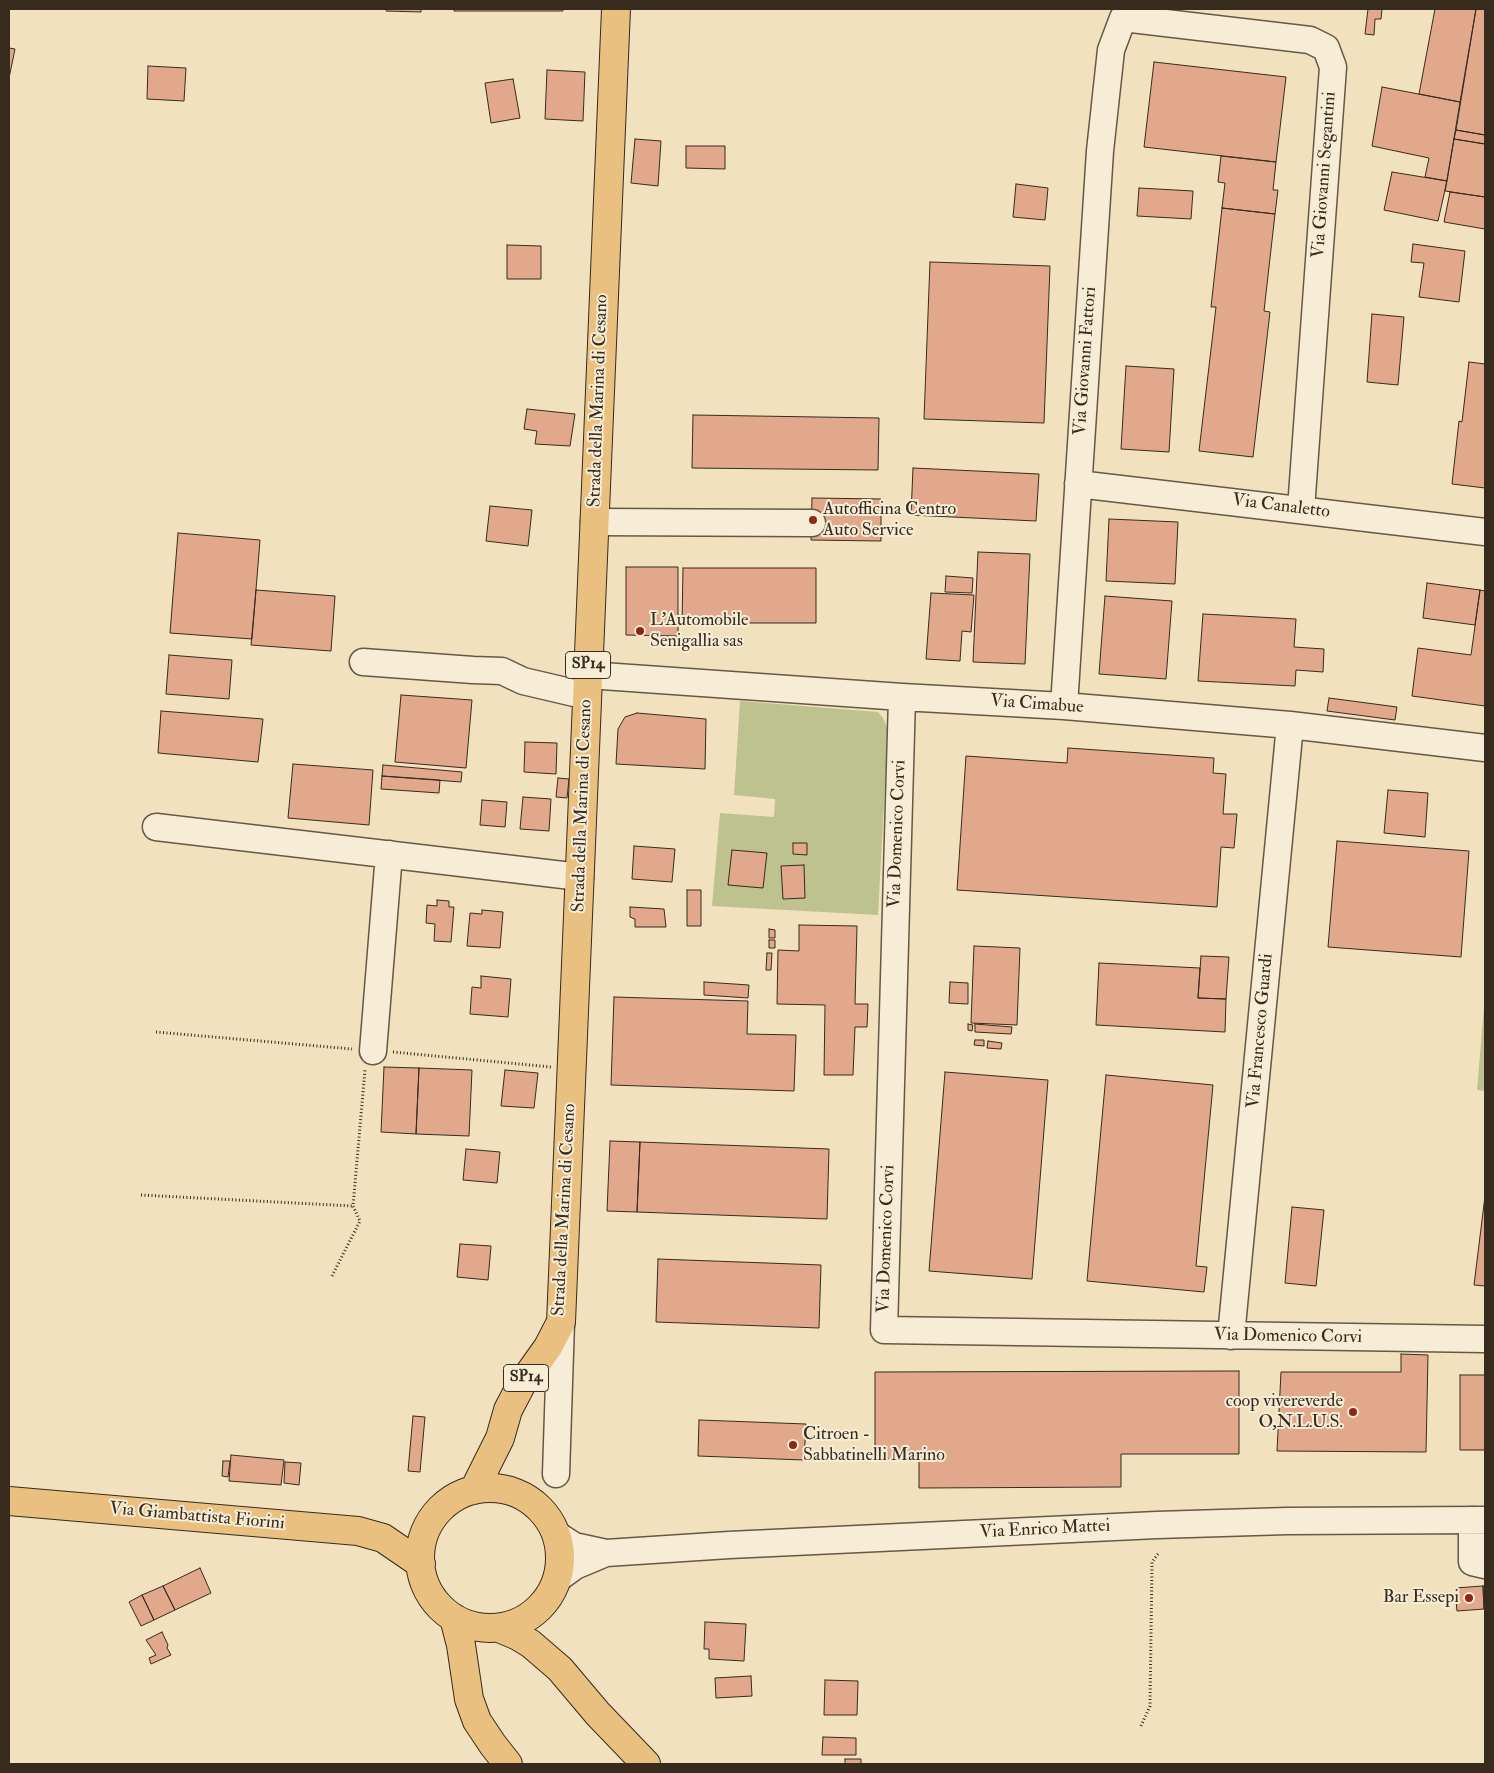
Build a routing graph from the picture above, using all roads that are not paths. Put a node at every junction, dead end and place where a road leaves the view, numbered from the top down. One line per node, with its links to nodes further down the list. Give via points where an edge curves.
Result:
1 (616, 9): 5 (main road, Strada della Marina di Cesano / SP14)
2 (1123, 18): 3 (street, Via Giovanni Fattori, via 1111,50 1100,151); 4 (street, Via Giovanni Segantini, via 1310,40 1326,48 1333,67)
3 (1078, 484): 4 (street, Via Canaletto); 11 (street, Via Giovanni Fattori)
4 (1301, 509): 7 (street, Via Canaletto)
5 (594, 522): 6 (street); 9 (main road, Strada della Marina di Cesano / SP14)
6 (812, 523)
7 (1485, 532)
8 (363, 662): 9 (street, Via Cimabue, via 502,671 523,681)
9 (588, 686): 10 (street, Via Cimabue); 16 (main road, Strada della Marina di Cesano / SP14)
10 (902, 697): 11 (street, Via Cimabue); 19 (street, Via Domenico Corvi, via 884,1330)
11 (1064, 706): 12 (street, Via Cimabue)
12 (1290, 725): 13 (street, Via Cimabue); 19 (street, Via Francesco Guardi)
13 (1485, 748)
14 (156, 827): 15 (street)
15 (389, 854): 16 (street); 17 (street)
16 (580, 877): 18 (main road, Strada della Marina di Cesano / SP14)
17 (369, 1056)
18 (561, 1322): 21 (main road, Strada della Marina di Cesano / SP14, via 548,1347 521,1384 508,1410); 22 (street)
19 (1231, 1336): 20 (street, Via Domenico Corvi)
20 (1485, 1339)
21 (500, 1438): 23 (main road, Strada della Marina di Cesano / SP14); 24 (main road, Strada della Marina di Cesano / SP14)
22 (556, 1474)
23 (474, 1490): 24 (main road, via 496,1488); 27 (main road, via 455,1498 439,1511)
24 (518, 1494): 28 (main road, via 535,1504 548,1518)
25 (9, 1501): 29 (main road, Via Giambattista Fiorini, via 358,1531)
26 (1479, 1520): 30 (street, Via Enrico Mattei, via 1157,1525); 32 (street, via 1472,1562)
27 (428, 1528): 29 (main road, Via Giambattista Fiorini, via 401,1538); 31 (main road, via 422,1545)
28 (557, 1536): 30 (street, Via Enrico Mattei, via 574,1546); 33 (main road, via 560,1564)
29 (384, 1538): 31 (main road, Via Giambattista Fiorini)
30 (606, 1553): 33 (street, Via Enrico Mattei, via 575,1566)
31 (421, 1564): 34 (main road, via 431,1595)
32 (1485, 1566)
33 (552, 1589): 35 (main road, via 534,1612 518,1623); 36 (main road, via 545,1623 548,1645)
34 (454, 1618): 35 (main road, via 468,1625); 37 (main road)
35 (491, 1628): 36 (main road, via 518,1636); 37 (main road, via 472,1654)
36 (560, 1669): 39 (main road)
37 (466, 1676): 38 (main road, via 469,1699 478,1721)
38 (508, 1764)
39 (646, 1764)

